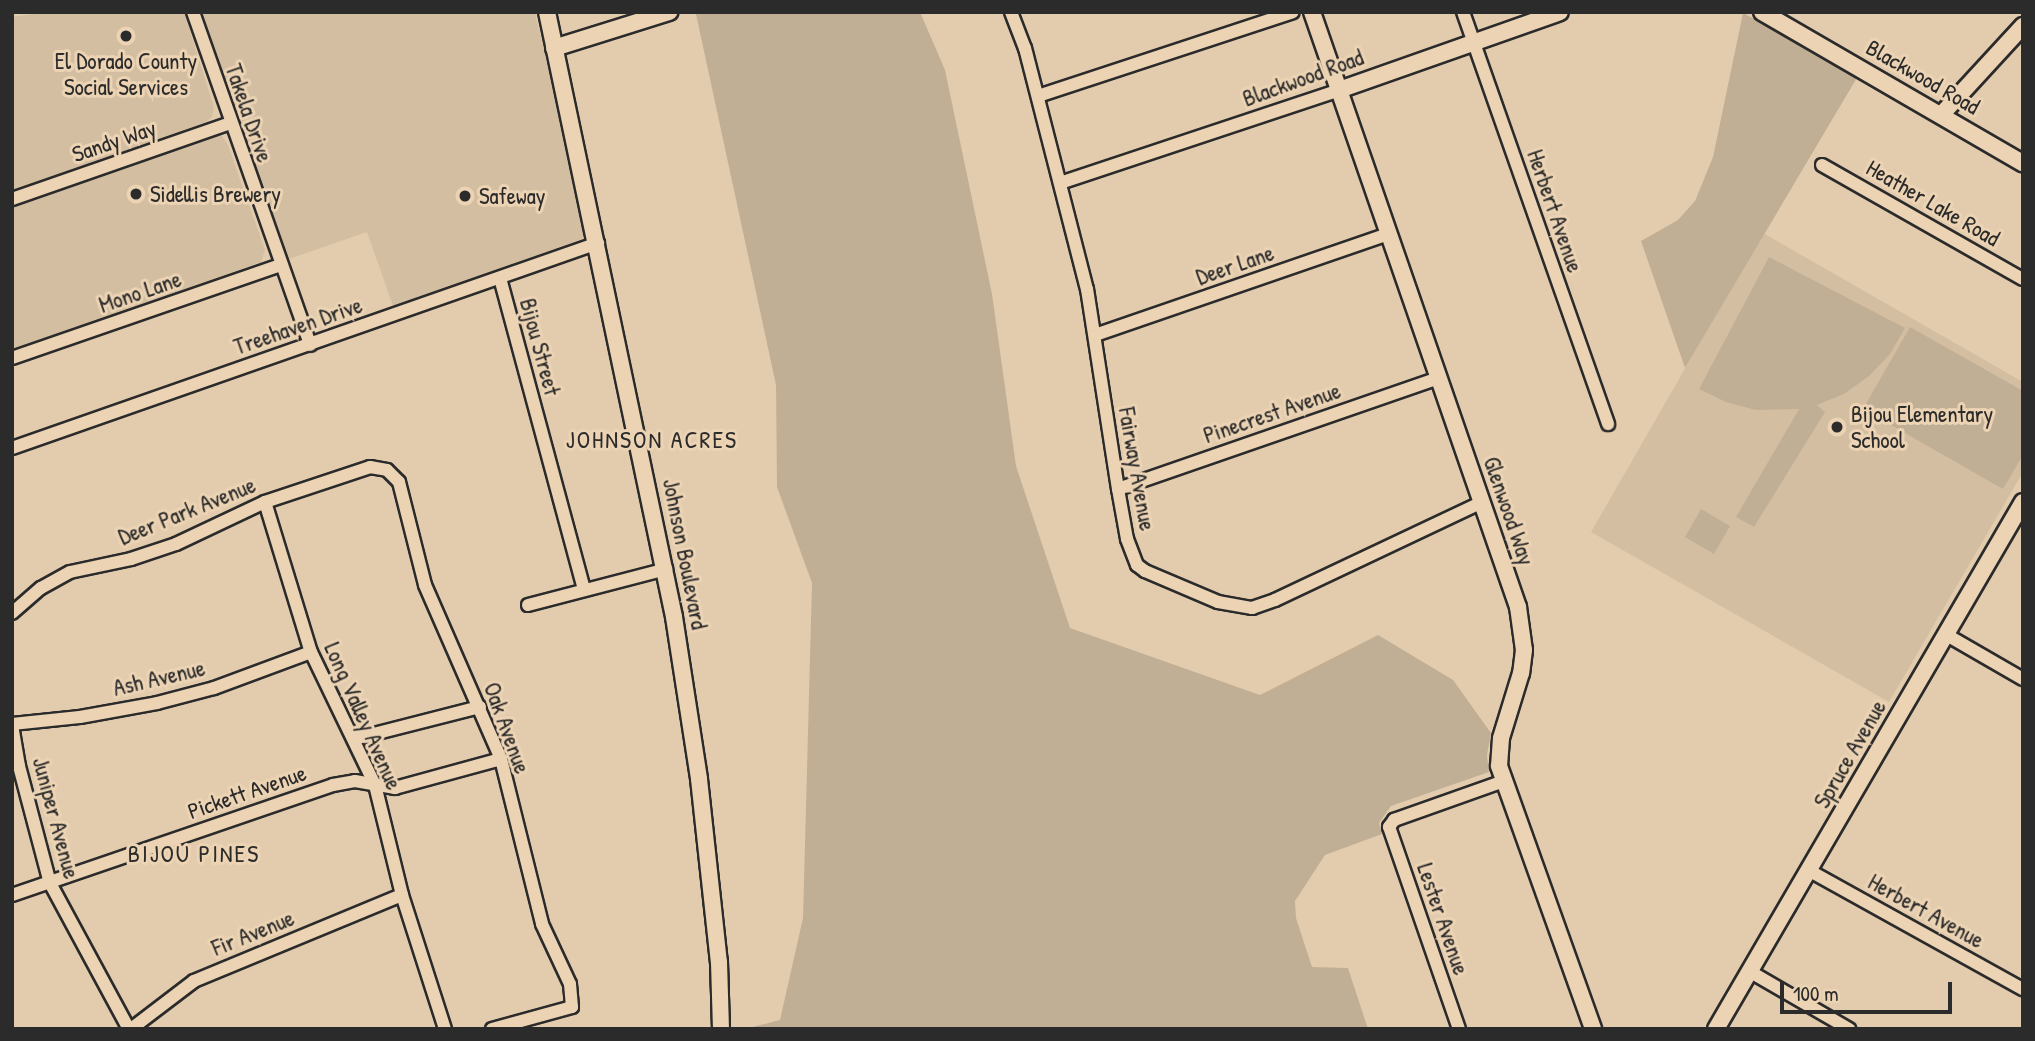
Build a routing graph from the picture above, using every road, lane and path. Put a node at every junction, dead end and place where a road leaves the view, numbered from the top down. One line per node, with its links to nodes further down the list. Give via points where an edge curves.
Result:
1 (193, 12): 16 (street, Takela Drive)
2 (547, 12): 12 (street, Johnson Boulevard)
3 (669, 12): 12 (street)
4 (1011, 12): 14 (street, Fairway Avenue)
5 (1293, 12): 14 (street)
6 (1312, 12): 13 (street, Glenwood Way)
7 (1463, 12): 11 (street, Herbert Avenue)
8 (1560, 12): 11 (street, Blackwood Road)
9 (1762, 12): 15 (street, Blackwood Road)
10 (2023, 26): 15 (street)
11 (1473, 42): 13 (street, Blackwood Road); 30 (street, Herbert Avenue)
12 (554, 48): 22 (street, Johnson Boulevard)
13 (1339, 90): 19 (street, Blackwood Road); 21 (street, Glenwood Way)
14 (1038, 96): 19 (street, Fairway Avenue)
15 (1942, 114): 17 (street, Blackwood Road)
16 (230, 123): 20 (street, Sandy Way); 23 (street, Takela Drive)
17 (2023, 163)
18 (1822, 165): 25 (street, Heather Lake Road)
19 (1060, 183): 26 (street, Fairway Avenue)
20 (12, 199)
21 (1389, 234): 26 (street, Deer Lane); 29 (street, Glenwood Way)
22 (598, 243): 24 (street, Treehaven Drive); 37 (street, Johnson Boulevard)
23 (281, 265): 27 (street, Takela Drive); 28 (street, Mono Lane)
24 (500, 278): 27 (street, Treehaven Drive); 38 (street, Bijou Street)
25 (2023, 279)
26 (1095, 335): 33 (street, Fairway Avenue)
27 (310, 345): 31 (street, Treehaven Drive)
28 (12, 358)
29 (1439, 378): 33 (street, Pinecrest Avenue); 35 (street, Glenwood Way)
30 (1608, 424)
31 (12, 448)
32 (387, 470): 34 (street, Deer Park Avenue, via 370,467); 44 (street, Oak Avenue, via 398,482 425,585)
33 (1118, 489): 35 (street, Fairway Avenue, via 1137,565 1218,602 1252,608)
34 (265, 502): 40 (street, Deer Park Avenue, via 176,544 70,572 41,588); 42 (street, Long Valley Avenue)
35 (1482, 502): 48 (street, Glenwood Way, via 1522,630 1521,673 1498,752)
36 (2023, 502): 41 (street, Spruce Avenue)
37 (666, 569): 38 (street); 59 (street, Johnson Boulevard, via 699,779 719,962)
38 (584, 589): 39 (street)
39 (528, 604)
40 (12, 613)
41 (1945, 634): 43 (street); 50 (street, Spruce Avenue)
42 (311, 652): 45 (street, Ash Avenue, via 214,688 157,703); 46 (street, Long Valley Avenue)
43 (2023, 679)
44 (480, 707): 46 (street); 47 (street, Oak Avenue)
45 (12, 725): 51 (street, Juniper Avenue)
46 (354, 739): 49 (street, Long Valley Avenue)
47 (501, 759): 49 (street, Pickett Avenue, via 396,788); 58 (street, Oak Avenue, via 531,886 542,924 570,984 572,1007)
48 (1504, 781): 60 (street, Lester Avenue, via 1390,823); 61 (street, Glenwood Way)
49 (375, 785): 51 (street, Pickett Avenue, via 355,780 333,785); 53 (street, Long Valley Avenue)
50 (1808, 870): 54 (street, Spruce Avenue); 55 (street, Herbert Avenue)
51 (50, 883): 52 (street, Pickett Avenue); 56 (street, Juniper Avenue)
52 (12, 895)
53 (402, 895): 56 (street, Fir Avenue, via 194,981); 57 (street, Long Valley Avenue)
54 (1749, 971): 62 (street, Spruce Avenue); 63 (street)
55 (2023, 989)
56 (130, 1029)
57 (445, 1029)
58 (492, 1029)
59 (721, 1029)
60 (1459, 1029)
61 (1593, 1029)
62 (1716, 1029)
63 (1849, 1029)

